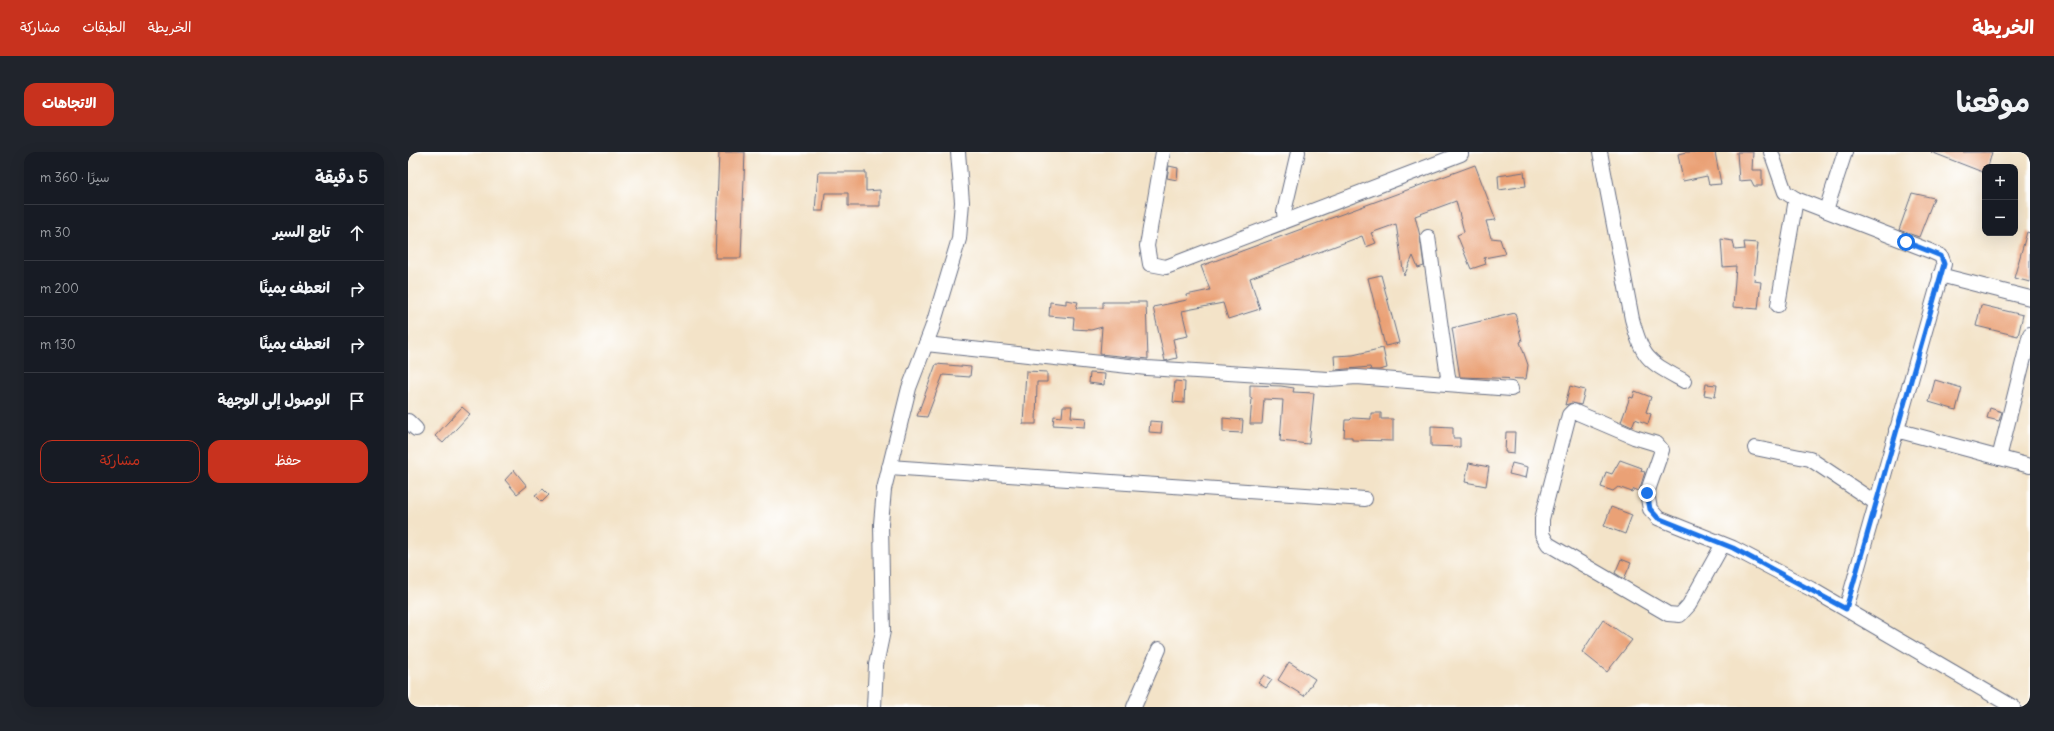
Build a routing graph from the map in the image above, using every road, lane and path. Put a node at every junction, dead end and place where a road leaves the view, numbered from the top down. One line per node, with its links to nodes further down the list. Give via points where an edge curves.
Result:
1 (958, 152): 16 (street, via 962,202 959,239)
2 (1163, 152): 10 (street, via 1147,246 1150,264 1166,267)
3 (1298, 152): 10 (street, via 1284,212)
4 (1600, 152): 17 (street, via 1639,346 1652,363)
5 (1771, 152): 8 (street, via 1785,192)
6 (1845, 152): 9 (street)
7 (1460, 154): 10 (street)
8 (1796, 199): 9 (street); 14 (street)
9 (1826, 210): 12 (street, via 1941,256 1944,264)
10 (1286, 221)
11 (1428, 237): 18 (street)
12 (1940, 275): 13 (street); 20 (street)
13 (2030, 298)
14 (1778, 306)
15 (2030, 334): 22 (street)
16 (926, 344): 18 (street, via 1147,368 1328,380 1357,378); 24 (street, via 909,388)
17 (1684, 381)
18 (1449, 384): 19 (street)
19 (1510, 389)
20 (1896, 430): 22 (street); 26 (street)
21 (1755, 448): 26 (street, via 1810,459)
22 (2000, 458): 23 (street)
23 (2030, 466)
24 (889, 467): 25 (street); 30 (street, via 881,524 883,631 876,665)
25 (1365, 499)
26 (1876, 503): 28 (street)
27 (1723, 544): 27 (street, via 1689,605 1680,614 1668,614 1548,544 1542,534 1542,519 1569,415 1573,411 1657,444 1662,450 1647,493 1650,509 1658,518); 28 (street)
28 (1846, 609): 32 (street)
29 (1159, 649): 31 (street)
30 (874, 707)
31 (1134, 707)
32 (2014, 707)

